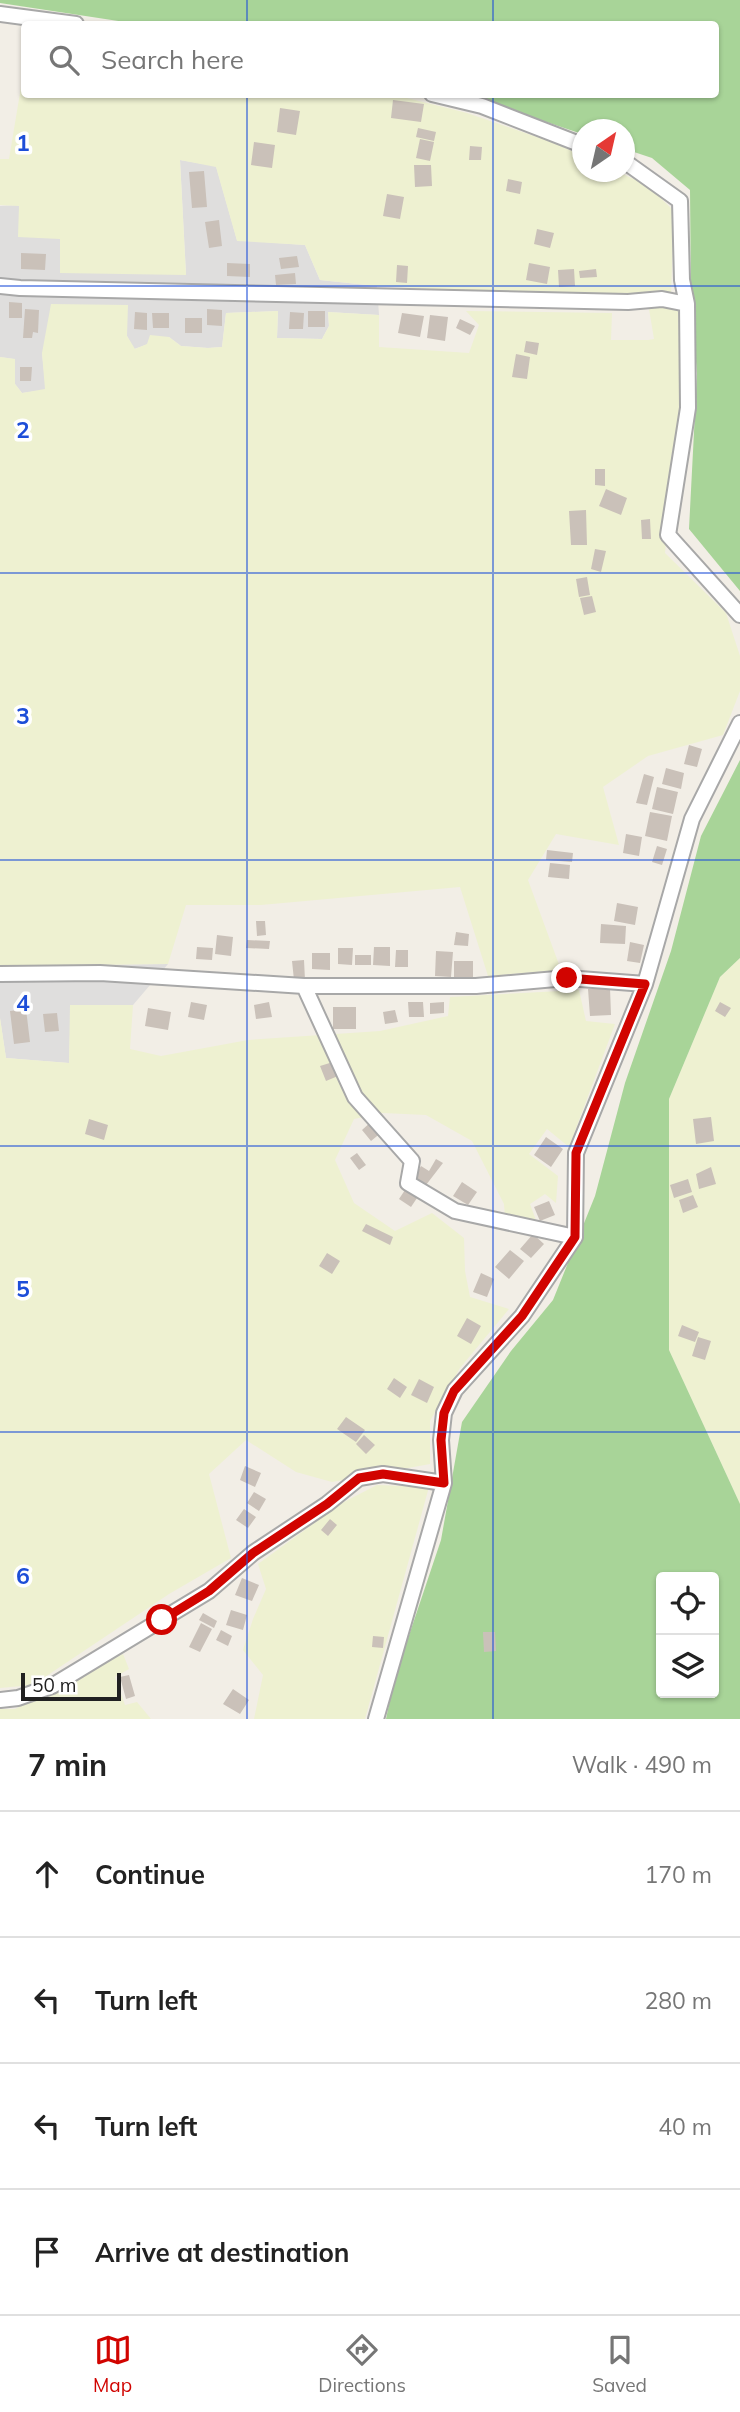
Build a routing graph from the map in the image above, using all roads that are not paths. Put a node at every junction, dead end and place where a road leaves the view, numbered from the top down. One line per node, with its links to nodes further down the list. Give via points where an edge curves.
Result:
1 (0, 13): 2 (street)
2 (55, 21)
3 (449, 98): 4 (street)
4 (572, 141)
5 (635, 167): 7 (street, via 680,201)
6 (0, 286): 7 (street, via 601,302 662,299)
7 (687, 304): 8 (street, via 688,408 668,535)
8 (740, 615)
9 (740, 723): 11 (street, via 692,819)
10 (0, 974): 12 (street, via 100,973)
11 (645, 984): 12 (street, via 567,978 476,986); 13 (street, via 576,1153)
12 (304, 986): 13 (street, via 355,1097 411,1161 408,1183 455,1211)
13 (575, 1237): 14 (street, via 522,1316 454,1391 442,1426)
14 (444, 1483): 15 (street, via 383,1474 359,1478 253,1553 209,1591 52,1686); 16 (street)
15 (0, 1700)
16 (376, 1719)

